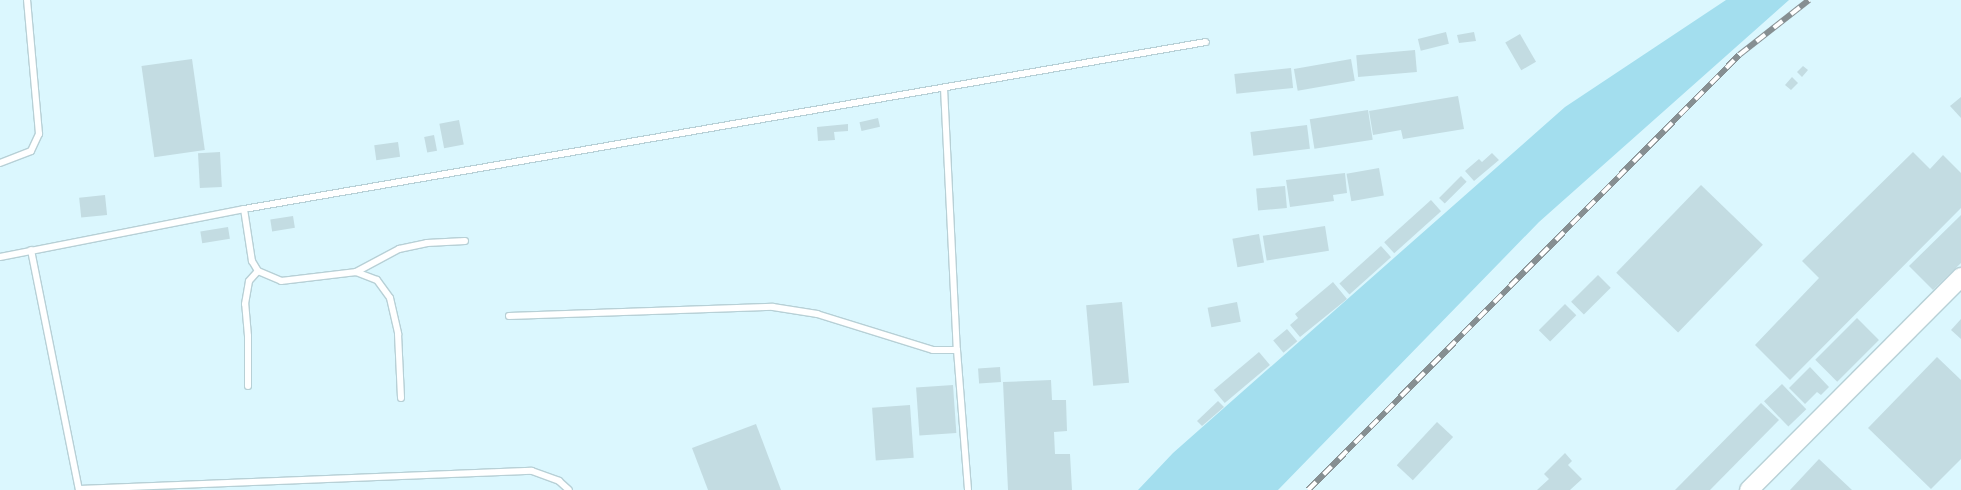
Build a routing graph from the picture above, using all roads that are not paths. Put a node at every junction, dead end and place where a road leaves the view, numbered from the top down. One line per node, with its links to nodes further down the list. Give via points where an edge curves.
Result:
1 (27, 0): 4 (lane, via 39,134 30,150)
2 (1206, 42): 3 (lane)
3 (944, 88): 5 (lane); 13 (lane)
4 (0, 162)
5 (244, 209): 7 (lane); 9 (lane, via 252,260)
6 (465, 241): 10 (lane, via 399,249)
7 (32, 250): 8 (lane); 16 (lane)
8 (0, 257)
9 (258, 271): 10 (lane, via 280,281); 14 (lane, via 249,281 245,304)
10 (356, 272): 15 (lane, via 377,280 390,298 398,334)
11 (1961, 277): 19 (main road)
12 (509, 316): 13 (lane, via 774,307 817,314 933,350)
13 (957, 350): 18 (lane)
14 (248, 386)
15 (400, 398)
16 (79, 489): 17 (lane, via 532,471 559,481)
17 (569, 490)
18 (968, 490)
19 (1749, 490)

